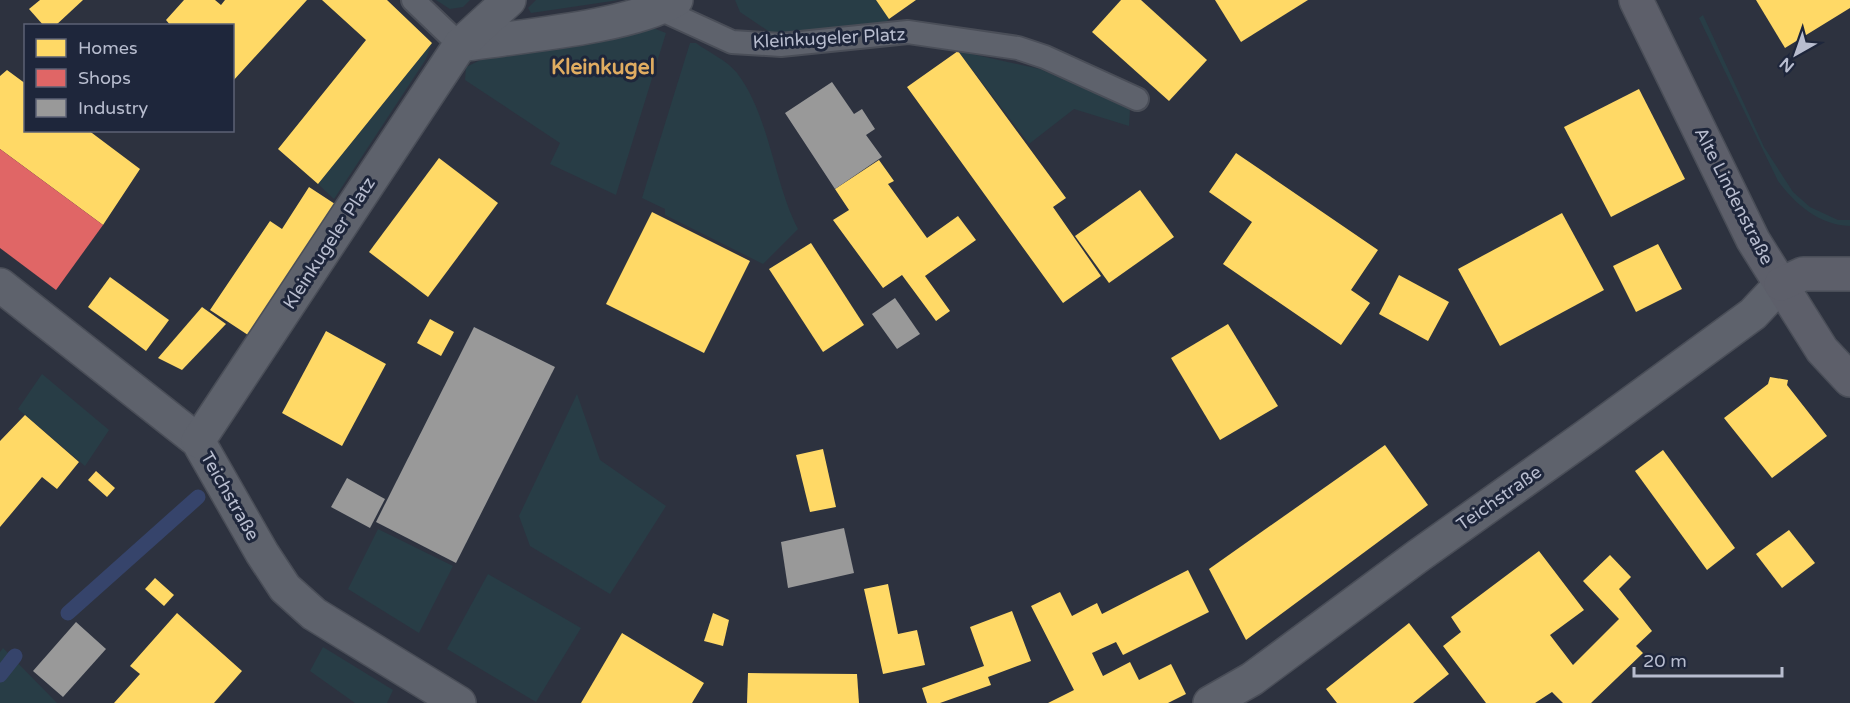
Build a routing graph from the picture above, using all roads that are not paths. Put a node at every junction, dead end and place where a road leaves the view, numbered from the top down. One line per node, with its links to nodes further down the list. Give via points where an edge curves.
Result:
1 (413, 0): 5 (lane)
2 (509, 0): 5 (street, Kleinkugeler Platz)
3 (1636, 0): 8 (street, Alte Lindenstraße, via 1753,240)
4 (668, 4): 5 (street, Kleinkugeler Platz, via 594,24); 6 (lane, Kleinkugeler Platz, via 732,42 781,45 908,32 1018,48)
5 (460, 45): 11 (street, Kleinkugeler Platz)
6 (1137, 99)
7 (1850, 274): 8 (street, via 1803,274)
8 (1781, 284): 10 (street, Alte Lindenstraße, via 1822,350); 13 (street, Teichstraße, via 1753,314 1252,679)
9 (0, 285): 11 (street, Teichstraße)
10 (1850, 380)
11 (198, 441): 12 (street, Teichstraße, via 285,588 314,614)
12 (459, 703)
13 (1210, 703)

